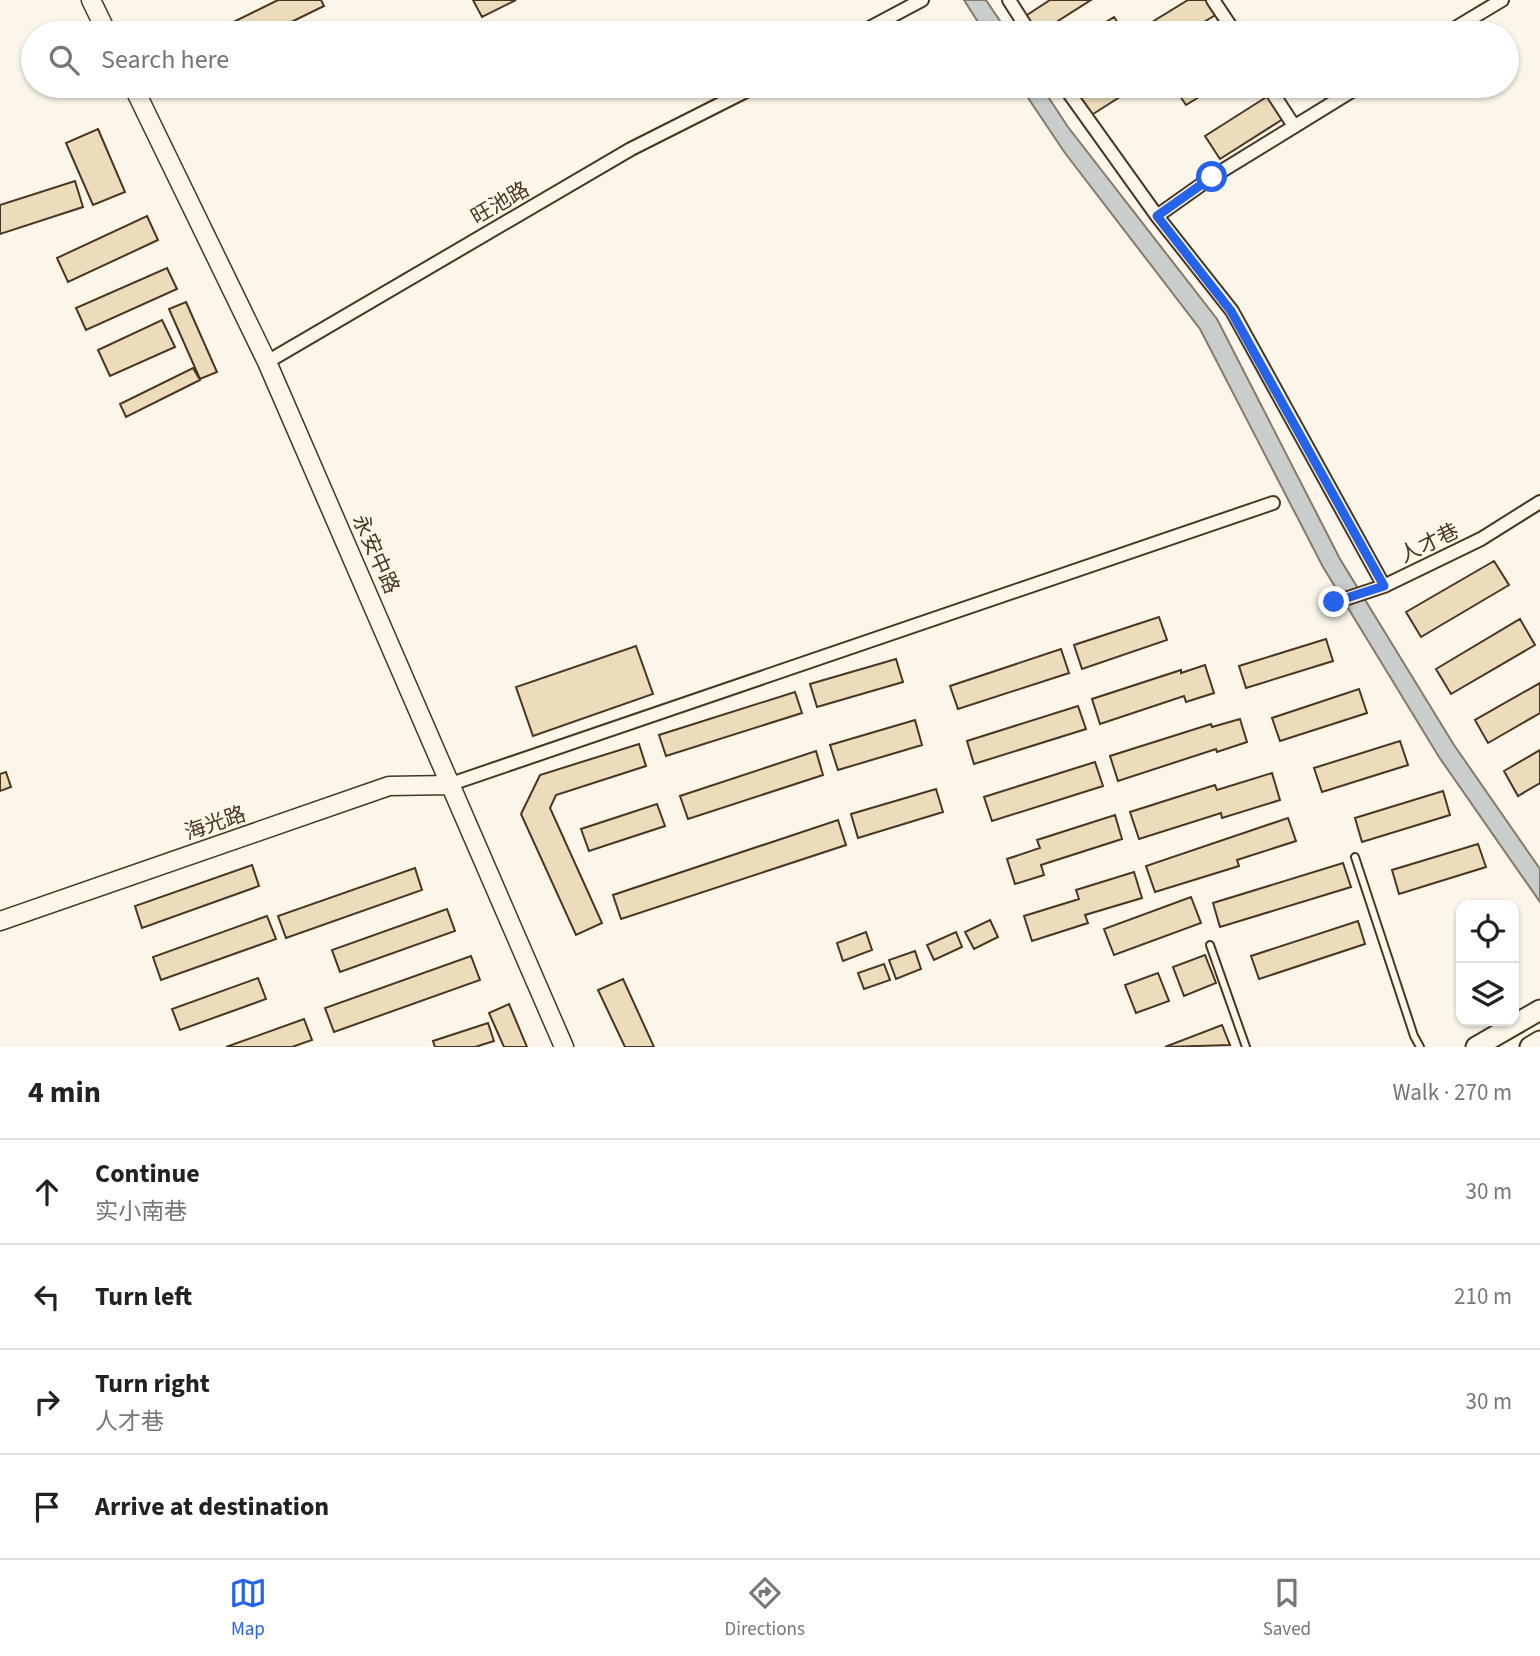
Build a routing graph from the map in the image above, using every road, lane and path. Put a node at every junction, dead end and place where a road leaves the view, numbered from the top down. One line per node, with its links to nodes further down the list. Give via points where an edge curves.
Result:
1 (91, 0): 6 (street)
2 (922, 0): 7 (street)
3 (1009, 0): 8 (street)
4 (1213, 0): 9 (street)
5 (1502, 0): 10 (street)
6 (101, 21)
7 (883, 21)
8 (1022, 21)
9 (1226, 21)
10 (1467, 21)
11 (139, 98): 18 (street, 永安中路)
12 (732, 98): 18 (street, 旺池路, via 631,149)
13 (1073, 98): 17 (street)
14 (1276, 98): 16 (street)
15 (1340, 98): 16 (street)
16 (1294, 126): 17 (street)
17 (1157, 216): 21 (street, via 1231,311)
18 (267, 362): 23 (street, 永安中路)
19 (1540, 502): 21 (street, 人才巷, via 1481,539)
20 (1273, 503): 23 (street)
21 (1380, 587): 22 (street, 人才巷)
22 (1330, 603)
23 (448, 785): 25 (street, 海光路, via 389,786); 29 (street, 永安中路)
24 (1355, 857): 31 (lane)
25 (0, 921)
26 (1210, 946): 30 (lane)
27 (1540, 1010): 32 (main road)
28 (1540, 1041): 33 (main road)
29 (564, 1047)
30 (1246, 1047)
31 (1420, 1047)
32 (1476, 1047)
33 (1531, 1047)

